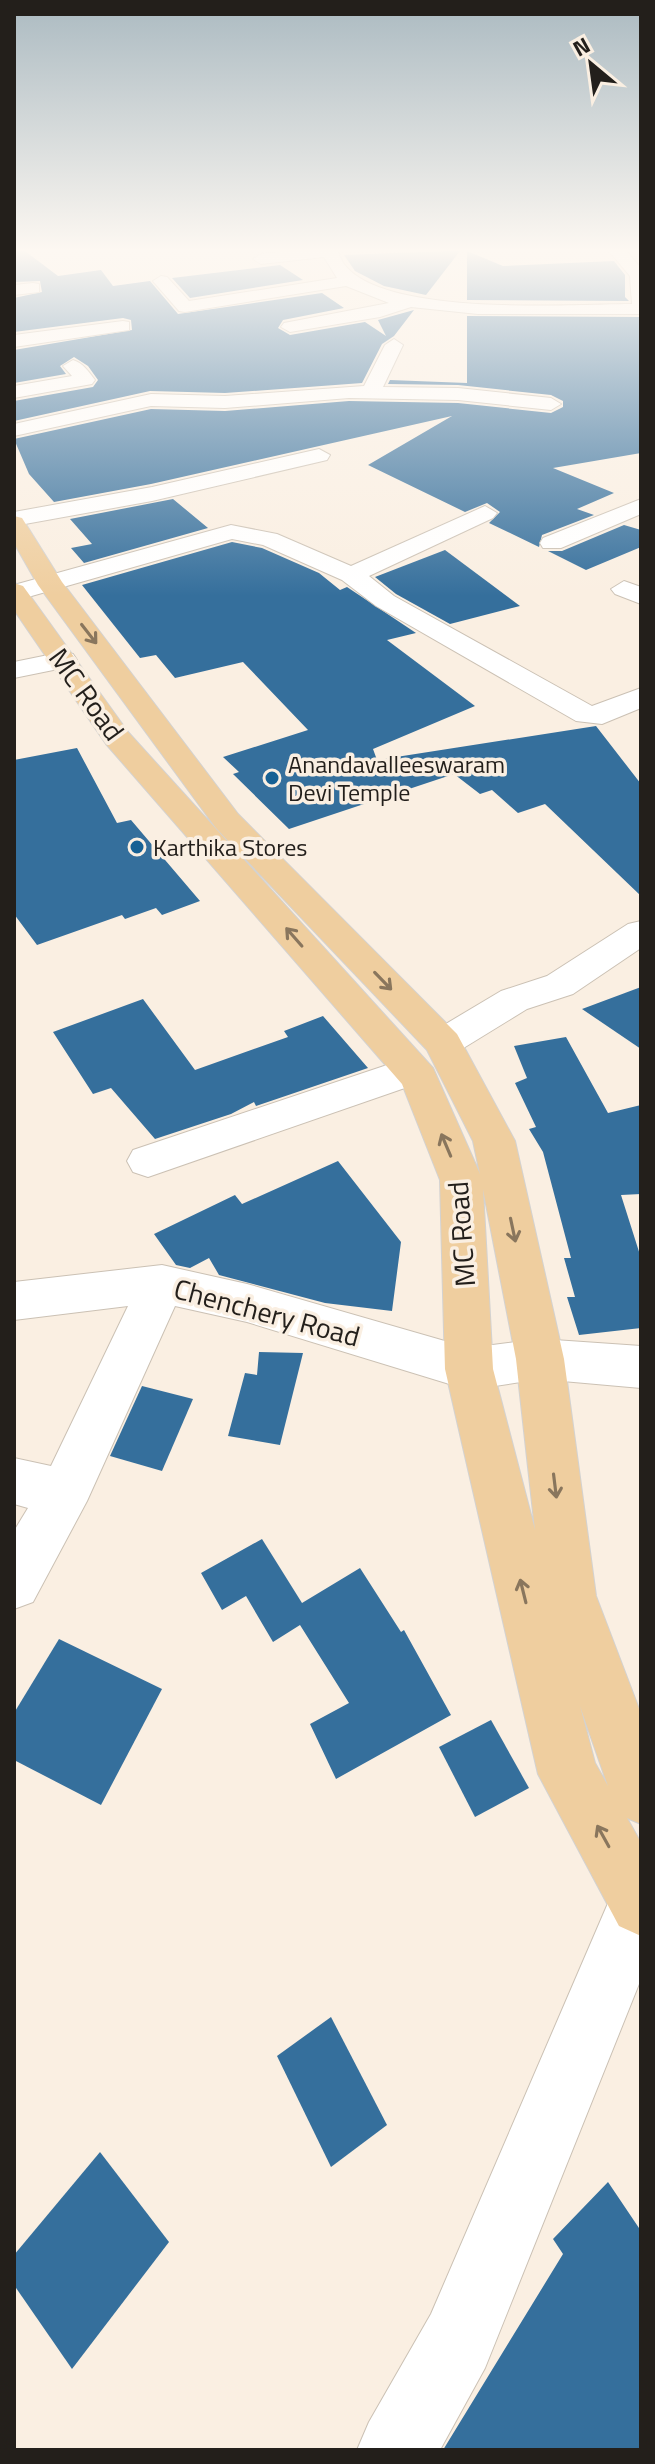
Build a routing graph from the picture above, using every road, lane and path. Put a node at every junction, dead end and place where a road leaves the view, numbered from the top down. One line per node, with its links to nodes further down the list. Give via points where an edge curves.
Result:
1 (73, 366): 3 (street, via 85,380)
2 (384, 366): 4 (street)
3 (14, 392)
4 (371, 392): 5 (street); 6 (street)
5 (225, 402): 7 (street); 8 (street, via 130,402)
6 (551, 404)
7 (150, 423)
8 (14, 430)
9 (319, 455): 11 (street)
10 (156, 470): 11 (street)
11 (176, 488): 14 (street)
12 (641, 506): 15 (street)
13 (485, 513): 16 (street)
14 (14, 521): 17 (main road, MC Road)
15 (552, 543)
16 (351, 575): 17 (street, via 269,539 231,532); 20 (street, via 385,601 586,715 602,715)
17 (23, 591): 18 (main road, MC Road); 22 (main road, MC Road, one-way to 22)
18 (63, 660): 19 (street); 22 (main road, MC Road, one-way to 18, via 117,738)
19 (14, 670)
20 (641, 697)
21 (641, 932): 22 (street, via 560,985 514,1000)
22 (427, 1057): 23 (street); 26 (main road, MC Road, one-way to 26, via 494,1141); 28 (main road, MC Road, one-way to 22, via 461,1180 419,1078)
23 (148, 1161)
24 (162, 1284): 25 (street, Chenchery Road); 28 (street, Chenchery Road, via 247,1303); 30 (street)
25 (14, 1301)
26 (540, 1359): 27 (street); 28 (street); 32 (main road, MC Road, one-way to 32, via 569,1596)
27 (641, 1367)
28 (469, 1369): 33 (main road, MC Road, one-way to 28, via 568,1774)
29 (14, 1481): 30 (street)
30 (64, 1493): 31 (street)
31 (14, 1583)
32 (641, 1794)
33 (640, 1903): 34 (street, via 458,2341)
34 (397, 2450)

